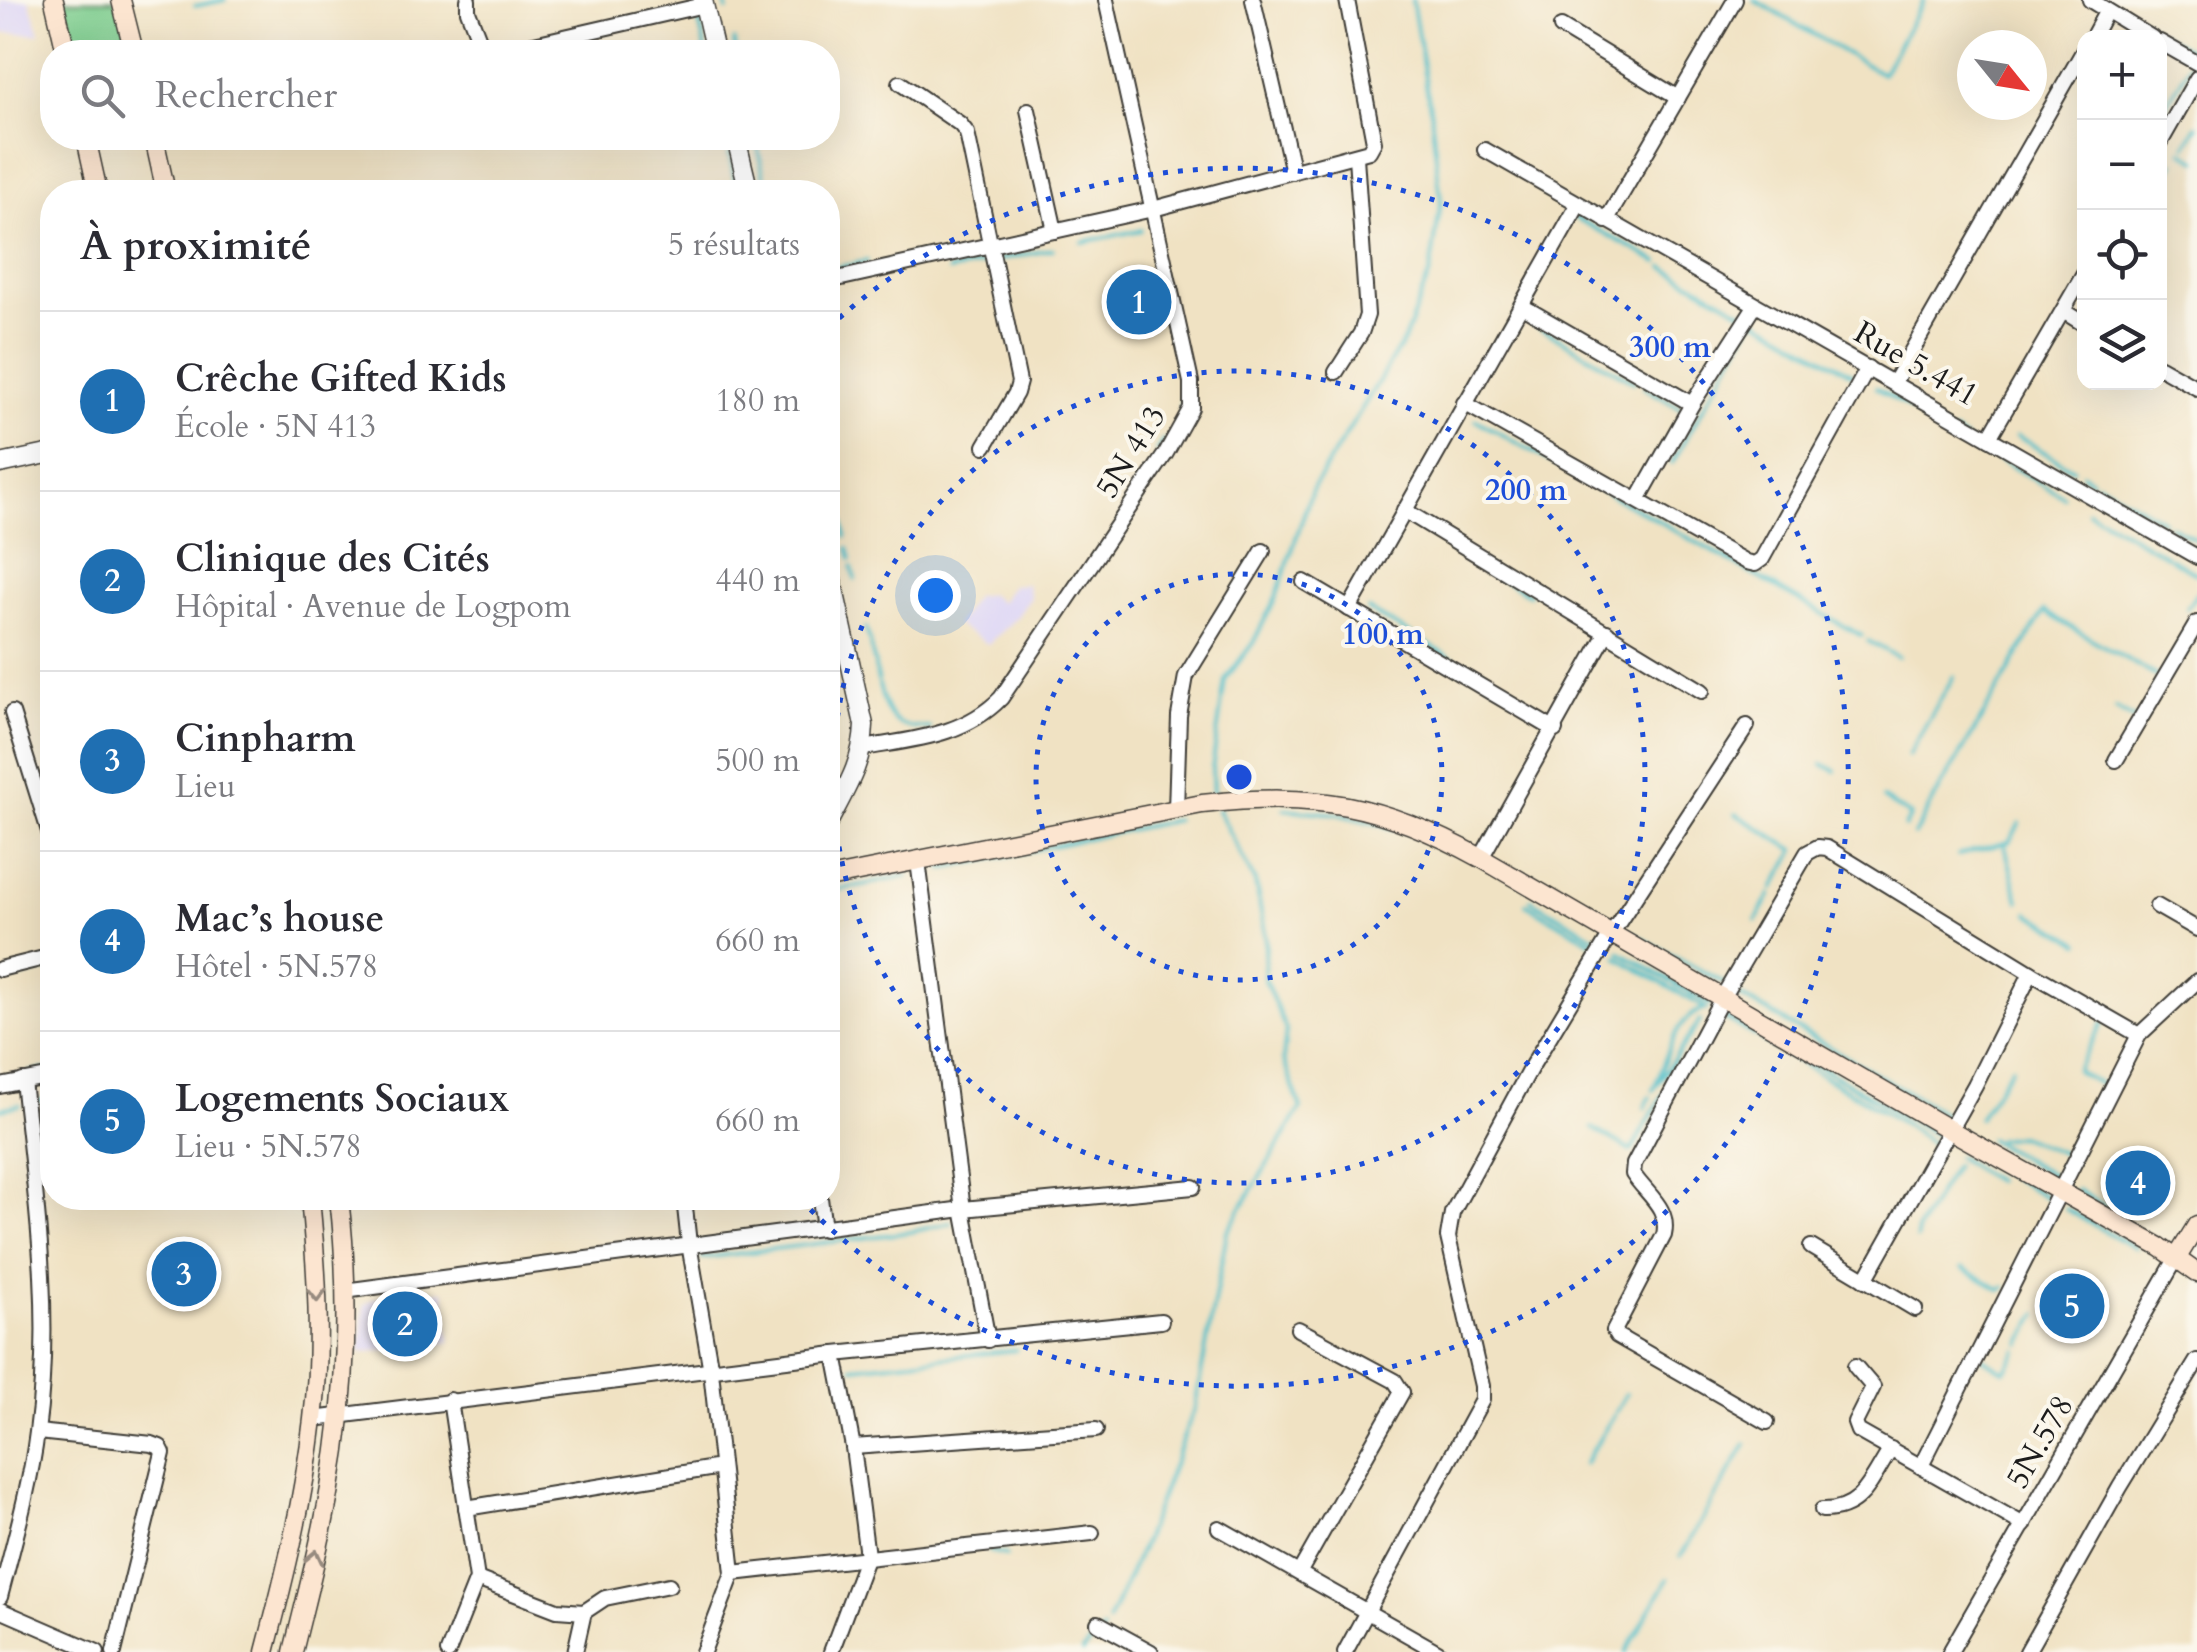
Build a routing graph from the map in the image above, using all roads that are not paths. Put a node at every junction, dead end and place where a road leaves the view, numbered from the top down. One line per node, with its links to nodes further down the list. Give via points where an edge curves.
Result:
1 (54, 0): 14 (main road)
2 (121, 0): 15 (main road)
3 (468, 0): 16 (street)
4 (1106, 0): 37 (street, 5N 413)
5 (1253, 0): 32 (street)
6 (1347, 0): 31 (street, via 1374,142)
7 (1735, 0): 24 (street)
8 (2090, 0): 10 (street)
9 (704, 2): 17 (street); 18 (street)
10 (2106, 12): 12 (street); 13 (street)
11 (1561, 27): 24 (street)
12 (2096, 30)
13 (2138, 30)
14 (63, 40)
15 (131, 40)
16 (479, 40)
17 (548, 40)
18 (713, 40)
19 (2167, 46): 21 (street)
20 (2077, 62): 50 (street)
21 (2197, 63)
22 (2197, 78): 26 (street)
23 (900, 83): 40 (street, via 967,133)
24 (1678, 98): 38 (street)
25 (1028, 110): 39 (street)
26 (2167, 131)
27 (89, 150): 33 (main road)
28 (157, 150): 34 (main road)
29 (739, 150): 35 (street)
30 (1485, 150): 36 (street, Rue 5.441)
31 (1356, 157): 32 (street); 49 (street, via 1367,315)
32 (1293, 172): 37 (street)
33 (95, 180)
34 (163, 180)
35 (745, 180)
36 (1578, 205): 38 (street, Rue 5.441); 43 (street)
37 (1153, 208): 39 (street); 71 (street, 5N 413, via 1193,394 1187,419 1002,698 984,716 941,733)
38 (1606, 221): 44 (street, Rue 5.441)
39 (1056, 231): 40 (street)
40 (990, 246): 41 (street); 55 (street, via 1018,382)
41 (840, 278)
42 (2077, 287): 45 (street)
43 (1522, 306): 52 (street); 53 (street)
44 (1755, 306): 47 (street, Rue 5.441); 53 (street)
45 (2063, 312): 46 (street); 54 (street)
46 (2077, 320)
47 (1868, 368): 50 (street, Rue 5.441); 58 (street, via 1755,564)
48 (2167, 371): 51 (street)
49 (1336, 372)
50 (1894, 382): 54 (street, Rue 5.441)
51 (2196, 386)
52 (1464, 403): 58 (street); 59 (street)
53 (1692, 404): 58 (street)
54 (1989, 438): 61 (street, Rue 5.441)
55 (985, 446)
56 (40, 456): 57 (street)
57 (0, 464)
58 (1638, 500)
59 (1404, 510): 63 (street); 66 (street)
60 (1263, 550): 75 (street, via 1186,676)
61 (2197, 558)
62 (1304, 582): 63 (street)
63 (1350, 610): 70 (street)
64 (840, 612): 71 (street, via 862,704)
65 (2197, 623): 72 (street)
66 (1607, 632): 67 (street); 70 (street)
67 (1702, 691)
68 (12, 713): 73 (street)
69 (1747, 726): 81 (street)
70 (1555, 730): 76 (street)
71 (864, 748): 74 (street)
72 (2116, 760)
73 (40, 798)
74 (840, 801)
75 (1176, 810): 76 (main road, via 1249,799 1330,802 1412,822); 77 (main road)
76 (1482, 858): 81 (main road)
77 (918, 861): 78 (main road); 94 (street)
78 (840, 876)
79 (2156, 906): 80 (street)
80 (2197, 929)
81 (1612, 934): 86 (main road); 137 (street, via 1452,1212 1448,1236 1482,1400)
82 (40, 959): 83 (street)
83 (0, 969)
84 (2031, 974): 86 (street, via 1818,847 1807,853); 87 (street); 91 (street)
85 (2197, 981): 87 (street)
86 (1722, 998): 91 (main road); 118 (street, via 1634,1164 1633,1174 1666,1223 1614,1331)
87 (2139, 1034): 93 (street)
88 (40, 1078): 89 (street)
89 (23, 1081): 90 (street); 120 (street, via 42,1245)
90 (0, 1086)
91 (1950, 1130): 93 (main road); 105 (street)
92 (1193, 1187): 94 (street)
93 (2060, 1192): 103 (main road); 123 (street)
94 (963, 1209): 100 (street); 110 (street)
95 (311, 1210): 117 (main road, one-way to 117, via 318,1295)
96 (341, 1210): 106 (main road)
97 (685, 1210): 101 (street)
98 (822, 1210): 100 (street)
99 (2197, 1225): 103 (main road)
100 (824, 1228): 101 (street)
101 (689, 1244): 106 (street); 114 (street)
102 (1811, 1247): 105 (street)
103 (2176, 1259): 104 (main road); 127 (street, 5N.578)
104 (2197, 1273)
105 (1865, 1280): 107 (street)
106 (344, 1291): 116 (main road)
107 (1915, 1308)
108 (1161, 1322): 110 (street)
109 (1298, 1330): 132 (street, via 1395,1381 1402,1392)
110 (988, 1340): 111 (street)
111 (835, 1354): 114 (street); 121 (street)
112 (2197, 1361): 152 (street)
113 (1855, 1366): 122 (street, via 1873,1387 1855,1427)
114 (710, 1371): 115 (street); 124 (street)
115 (450, 1400): 116 (street); 125 (street)
116 (340, 1418): 117 (street); 143 (main road, one-way to 116)
117 (314, 1419): 142 (main road)
118 (1767, 1422)
119 (1096, 1430): 121 (street)
120 (38, 1432): 135 (street); 141 (street, via 152,1444 163,1453)
121 (853, 1447): 130 (street)
122 (1890, 1449): 123 (street); 126 (street, via 1849,1507)
123 (1921, 1466): 127 (street)
124 (721, 1467): 125 (street); 131 (street)
125 (466, 1508): 133 (street)
126 (1822, 1510)
127 (2024, 1524): 151 (street, 5N.578)
128 (1219, 1528): 132 (street)
129 (1092, 1533): 130 (street)
130 (867, 1556): 131 (street); 147 (street)
131 (733, 1573): 146 (street)
132 (1300, 1573): 137 (street)
133 (478, 1579): 138 (street, via 557,1610); 144 (street)
134 (669, 1585): 138 (street, via 605,1598)
135 (0, 1596)
136 (0, 1610): 140 (street)
137 (1368, 1611): 149 (street); 150 (street)
138 (584, 1612): 145 (street)
139 (1098, 1623): 148 (street)
140 (97, 1652)
141 (114, 1652)
142 (265, 1652)
143 (292, 1652)
144 (448, 1652)
145 (575, 1652)
146 (702, 1652)
147 (831, 1652)
148 (1150, 1652)
149 (1345, 1652)
150 (1438, 1652)
151 (1950, 1652)
152 (2026, 1652)

